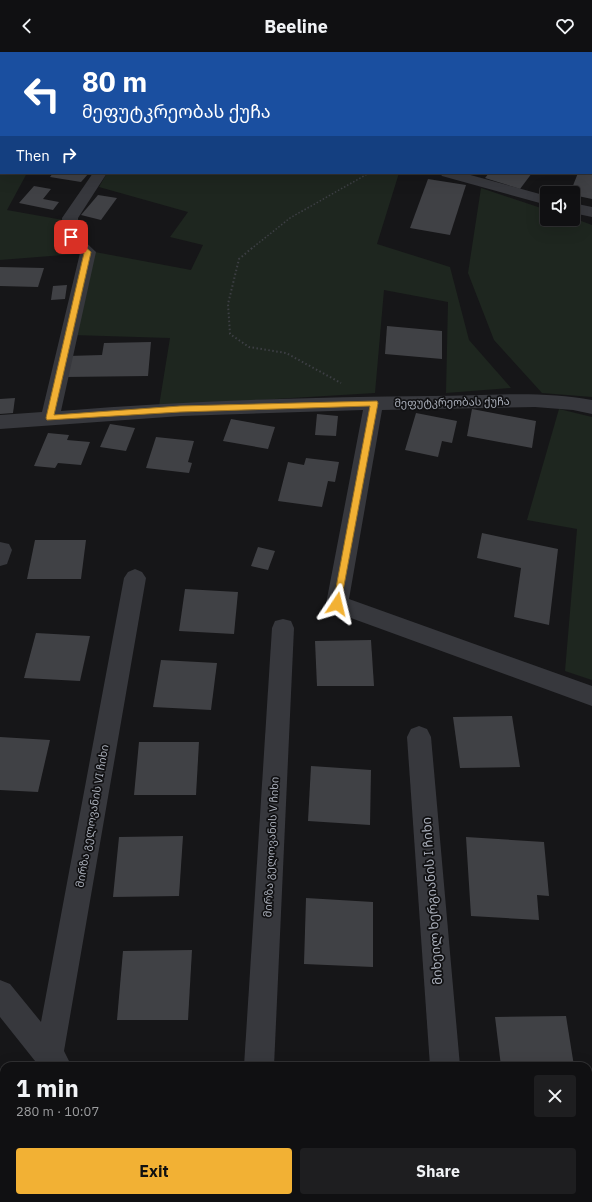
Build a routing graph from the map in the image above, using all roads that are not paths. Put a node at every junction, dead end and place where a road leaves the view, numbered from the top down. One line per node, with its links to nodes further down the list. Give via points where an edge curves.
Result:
1 (99, 174): 9 (street, via 70,218 71,237 88,252)
2 (456, 174): 3 (street)
3 (473, 176): 4 (street)
4 (540, 199)
5 (580, 209): 6 (street)
6 (592, 212)
7 (374, 403): 8 (street, მეფუტკრეობას ქუჩა, via 536,400 570,402); 9 (street, მეფუტკრეობას ქუჩა, via 180,409); 13 (street, via 337,604)
8 (592, 407)
9 (50, 418): 10 (street, მეფუტკრეობას ქუჩა)
10 (0, 422)
11 (135, 578): 16 (street, მირზა გელოვანის VI ჩიხი)
12 (283, 628): 17 (street, მირზა გელოვანის V ჩიხი)
13 (592, 696)
14 (419, 737): 18 (street, მიხეილ ხერგიანის I ჩიხი)
15 (0, 994): 16 (street)
16 (53, 1061)
17 (259, 1062)
18 (445, 1062)

